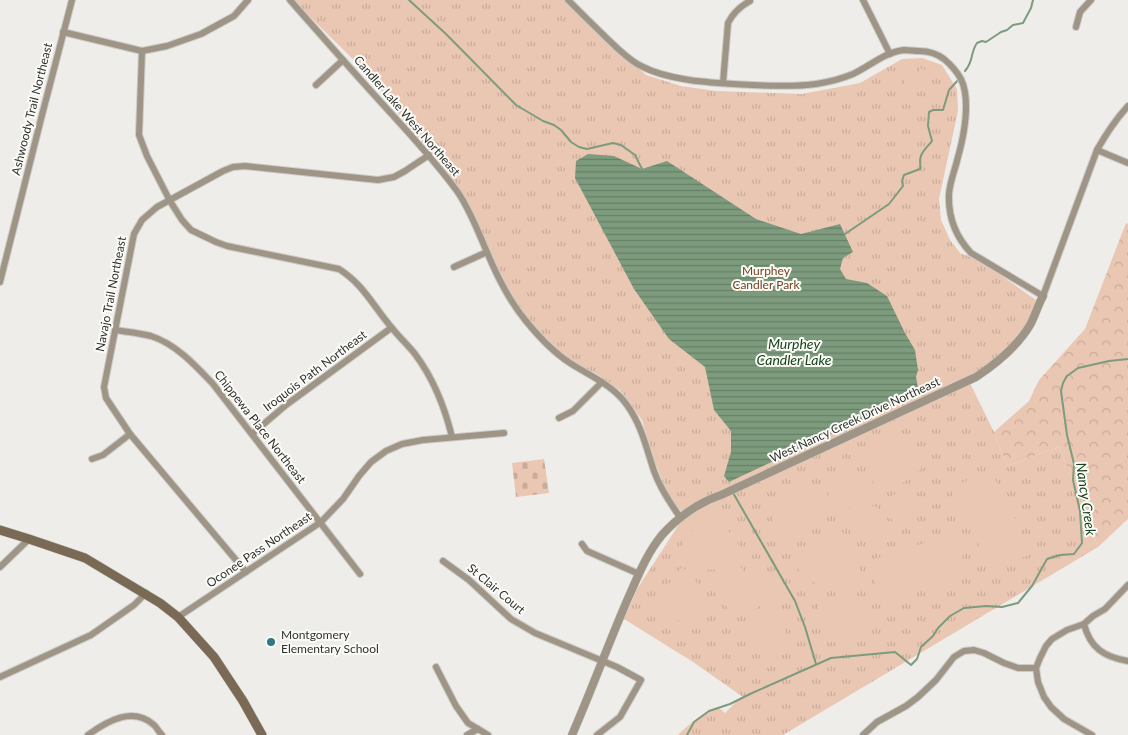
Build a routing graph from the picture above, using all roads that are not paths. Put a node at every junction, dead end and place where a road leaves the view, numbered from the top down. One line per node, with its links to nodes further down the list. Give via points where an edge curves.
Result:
1 (72, 0): 9 (street, Ashwoody Trail Northeast)
2 (248, 0): 10 (street, via 234,16 200,34)
3 (290, 0): 12 (street, Candler Lake West Northeast)
4 (863, 0): 11 (street)
5 (1091, 0): 8 (street, via 1080,12)
6 (750, 1): 13 (street, via 741,6 728,23)
7 (571, 3): 13 (street, via 599,32 640,66 695,81)
8 (1076, 27)
9 (63, 32): 10 (street); 22 (street, Ashwoody Trail Northeast)
10 (142, 51): 19 (street, via 139,135 146,156)
11 (890, 54): 13 (street, via 853,74 832,81 789,86); 23 (street, via 905,50 934,53 961,79 966,114 949,194 953,223 963,244 977,257)
12 (343, 60): 14 (street); 17 (street, Candler Lake West Northeast)
13 (723, 83)
14 (316, 85)
15 (1128, 106): 16 (street, West Nancy Creek Drive Northeast, via 1116,118)
16 (1097, 150): 18 (street); 23 (street, West Nancy Creek Drive Northeast)
17 (429, 155): 19 (street, Navajo Trail Northeast, via 394,177 378,180 232,167); 20 (street, Candler Lake West Northeast, via 470,212)
18 (1128, 163)
19 (170, 201): 24 (street, via 191,230 216,242 339,268 367,293); 25 (street, Navajo Trail Northeast, via 142,220 134,234)
20 (487, 252): 21 (street); 26 (street, Candler Lake West Northeast, via 513,304 537,334 569,363)
21 (454, 267)
22 (0, 282)
23 (1043, 296): 33 (street, West Nancy Creek Drive Northeast, via 1018,342 976,377 703,502)
24 (392, 328): 30 (street, Iroquois Path Northeast, via 286,405); 31 (street, via 427,372 447,416)
25 (116, 330): 29 (street, Navajo Trail Northeast, via 104,387 106,398); 30 (street, Chippewa Place Northeast, via 151,336 176,349 213,384)
26 (602, 382): 27 (street, via 573,412); 33 (street, Candler Lake West Northeast, via 624,400 638,421 660,485)
27 (559, 418)
28 (504, 433): 31 (street, Oconee Pass Northeast)
29 (130, 434): 32 (street, via 103,455); 40 (street, Navajo Trail Northeast)
30 (252, 434): 34 (street, Chippewa Place Northeast)
31 (452, 437): 34 (street, Oconee Pass Northeast, via 402,444 386,451 371,462)
32 (92, 459)
33 (680, 517): 42 (street, West Nancy Creek Drive Northeast, via 656,543)
34 (321, 522): 40 (street, Oconee Pass Northeast); 41 (street, Chippewa Place Northeast)
35 (0, 530): 36 (main road)
36 (29, 539): 39 (street); 44 (main road, via 85,558)
37 (582, 544): 42 (street, via 587,550)
38 (443, 561): 47 (street, St Clair Court, via 511,619)
39 (0, 568)
40 (246, 572): 45 (street, Oconee Pass Northeast)
41 (360, 574)
42 (639, 574): 47 (street, West Nancy Creek Drive Northeast)
43 (1128, 585): 46 (street, via 1105,609)
44 (146, 593): 45 (main road); 51 (street, via 91,635)
45 (178, 618): 55 (main road, via 214,657)
46 (1084, 624): 48 (street, via 1092,644 1107,656); 50 (street, via 1052,639)
47 (602, 660): 58 (street, West Nancy Creek Drive Northeast); 59 (street, St Clair Court, via 641,680 620,718)
48 (1128, 661)
49 (436, 667): 52 (street, via 456,706 468,723)
50 (1036, 668): 60 (street, via 1018,668 974,650 964,651 954,657 918,697 877,722); 61 (street, via 1038,682 1051,707 1064,719)
51 (0, 677)
52 (478, 729): 56 (street); 57 (street)
53 (88, 735): 54 (street, via 119,717 133,716 154,725)
54 (162, 735)
55 (262, 735)
56 (467, 735)
57 (488, 735)
58 (572, 735)
59 (597, 735)
60 (864, 735)
61 (1092, 735)

